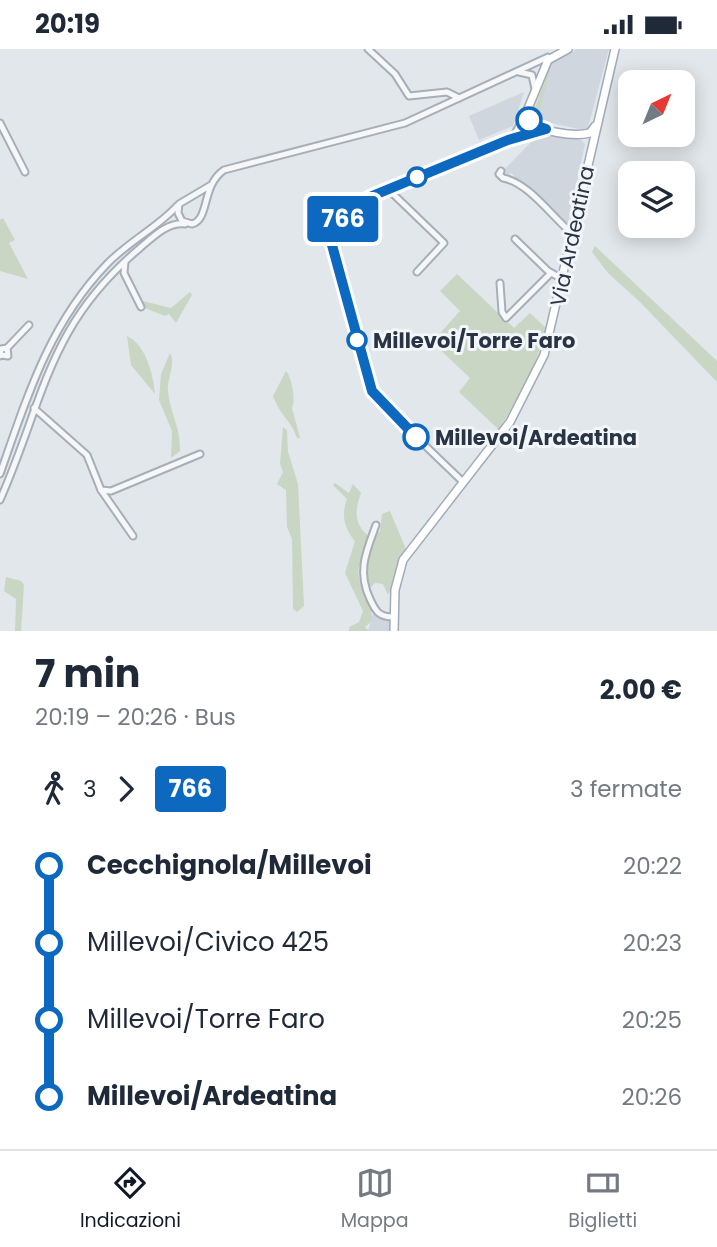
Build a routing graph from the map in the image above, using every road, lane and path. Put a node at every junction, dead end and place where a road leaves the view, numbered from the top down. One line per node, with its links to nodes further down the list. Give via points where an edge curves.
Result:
1 (368, 49): 7 (street, via 410,96 447,92)
2 (568, 49): 4 (main road)
3 (614, 50): 9 (main road, Via Ardeatina)
4 (551, 56): 5 (street); 6 (main road)
5 (516, 72): 6 (street, via 532,75); 7 (street)
6 (534, 92): 8 (main road)
7 (459, 98): 17 (street, via 385,130 227,169)
8 (527, 111): 11 (main road, via 531,123); 13 (street, via 517,133)
9 (595, 125): 12 (main road, via 589,134); 14 (main road, Via Ardeatina)
10 (1, 127): 16 (street)
11 (546, 129): 12 (main road); 13 (street)
12 (579, 135): 14 (main road, via 588,142)
13 (508, 140): 18 (street)
14 (590, 154): 23 (main road, Via Ardeatina)
15 (500, 171): 23 (street, via 504,180 522,185)
16 (25, 172)
17 (211, 185): 19 (street); 21 (street)
18 (388, 189): 26 (street, via 444,243); 40 (street, via 358,204 345,217 334,232 332,245 372,391)
19 (191, 197): 20 (street); 21 (street)
20 (179, 204): 22 (street, via 179,218); 39 (street, via 110,261 70,308 37,368)
21 (204, 206): 22 (street, via 200,221)
22 (187, 224): 25 (street, via 165,228)
23 (573, 230): 30 (main road, Via Ardeatina)
24 (515, 239): 27 (street)
25 (126, 259): 28 (street); 29 (street)
26 (417, 272)
27 (551, 273): 30 (street); 31 (street, via 506,319)
28 (111, 274): 29 (street); 35 (street, via 69,328)
29 (124, 274): 32 (street)
30 (562, 279): 40 (main road, Via Ardeatina, via 546,348 531,383 510,422)
31 (500, 283)
32 (141, 307)
33 (29, 325): 34 (street)
34 (0, 355)
35 (34, 405): 36 (street); 37 (street)
36 (30, 418): 37 (street); 42 (street)
37 (43, 418): 41 (street, via 88,455)
38 (200, 454): 41 (street, via 111,491)
39 (0, 474)
40 (463, 482): 45 (main road, Via Ardeatina, via 403,561)
41 (100, 490): 44 (street)
42 (0, 500)
43 (376, 525): 45 (street, via 363,560 362,579 379,616)
44 (133, 536)
45 (394, 617): 46 (main road, Via Ardeatina)
46 (394, 631)

